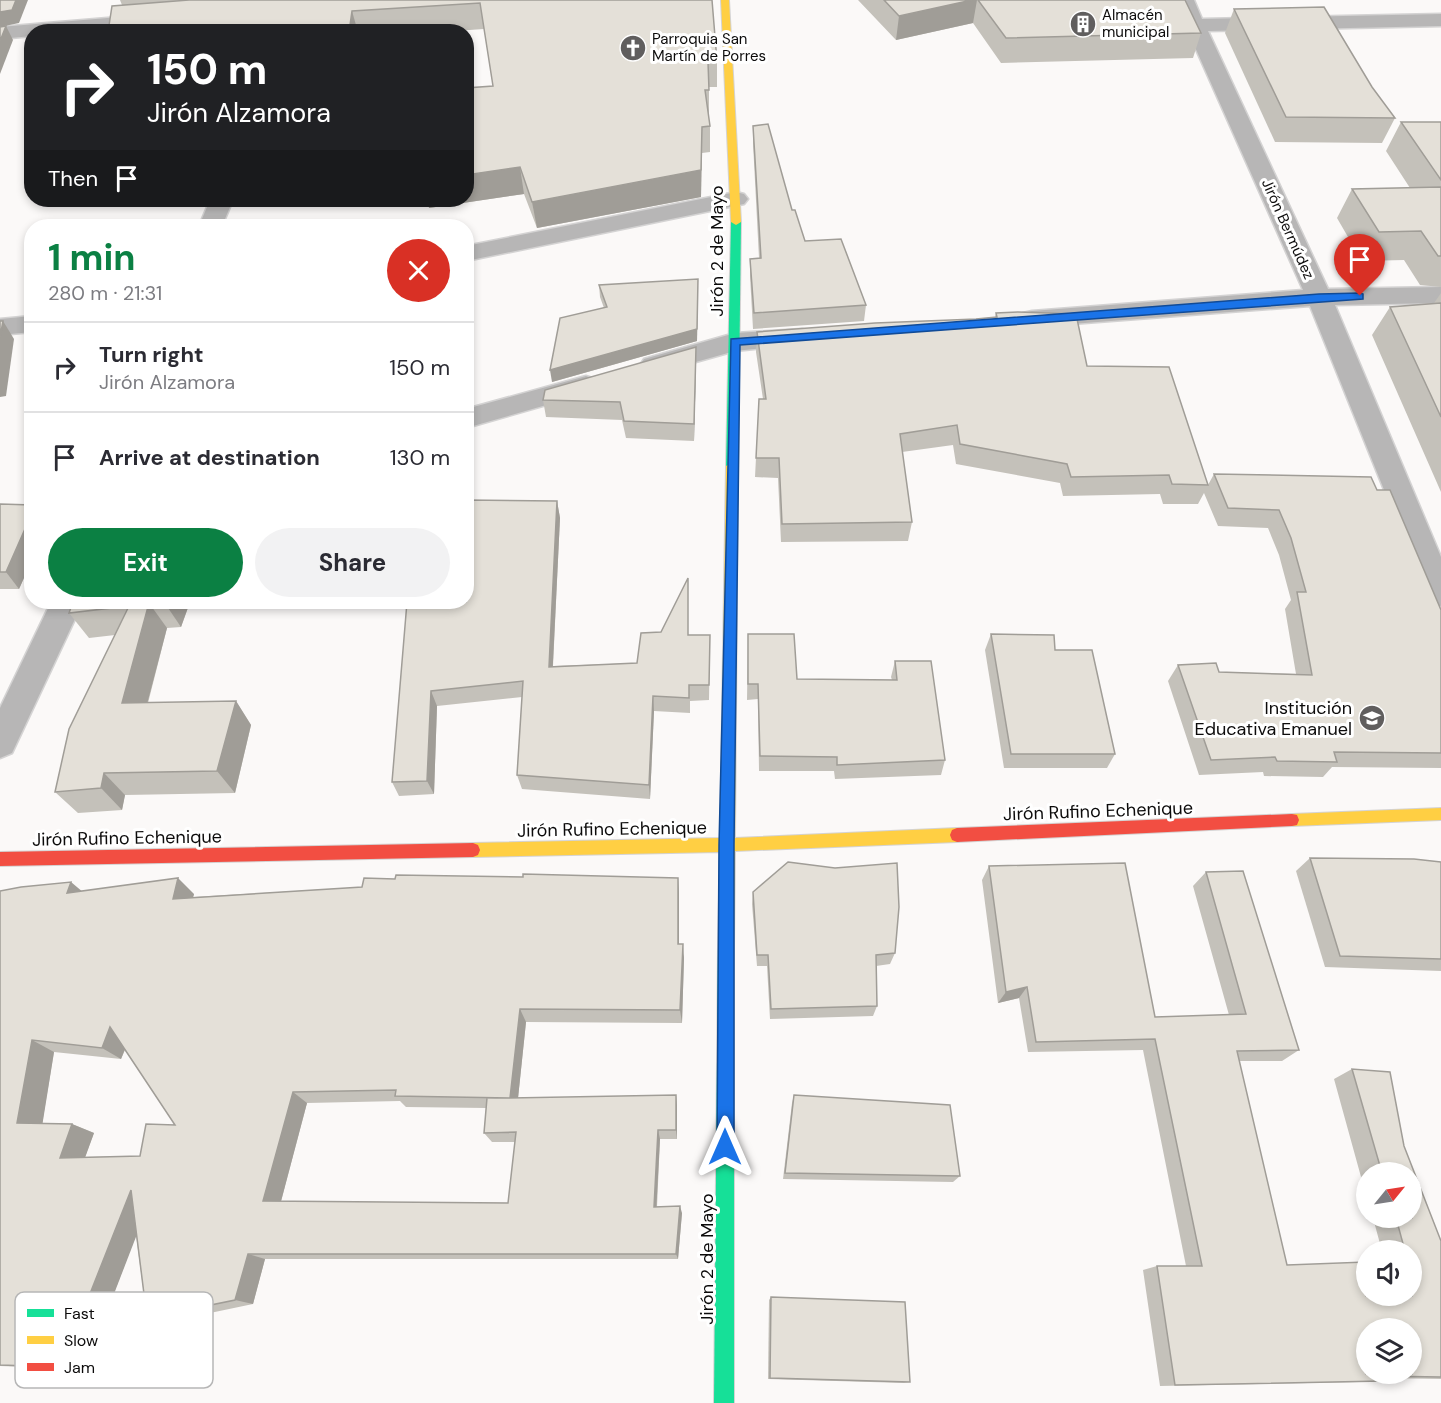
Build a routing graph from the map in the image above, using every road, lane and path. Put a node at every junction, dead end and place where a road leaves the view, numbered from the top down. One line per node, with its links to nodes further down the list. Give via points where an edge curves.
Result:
1 (724, 0): 9 (street, Jirón 2 de Mayo)
2 (1184, 0): 6 (street, Jirón Bermúdez)
3 (179, 18): 5 (street)
4 (1441, 20): 6 (street)
5 (107, 24)
6 (1196, 25): 12 (street, Jirón Bermúdez)
7 (24, 31): 8 (street)
8 (0, 33)
9 (736, 199): 10 (street); 17 (street, Jirón 2 de Mayo)
10 (474, 252)
11 (1441, 295): 12 (street)
12 (1319, 297): 13 (street); 19 (street, Jirón Bermúdez)
13 (1008, 321)
14 (24, 325): 15 (street)
15 (0, 327)
16 (829, 335): 17 (street)
17 (735, 342): 18 (street); 24 (street, Jirón 2 de Mayo)
18 (474, 417)
19 (1428, 529): 20 (street, Jirón Bermúdez)
20 (1441, 594)
21 (64, 609): 22 (street)
22 (0, 743)
23 (1441, 814): 24 (street, Jirón Rufino Echenique)
24 (726, 845): 25 (street, Jirón Rufino Echenique); 26 (street, Jirón 2 de Mayo)
25 (0, 859)
26 (724, 1403)

